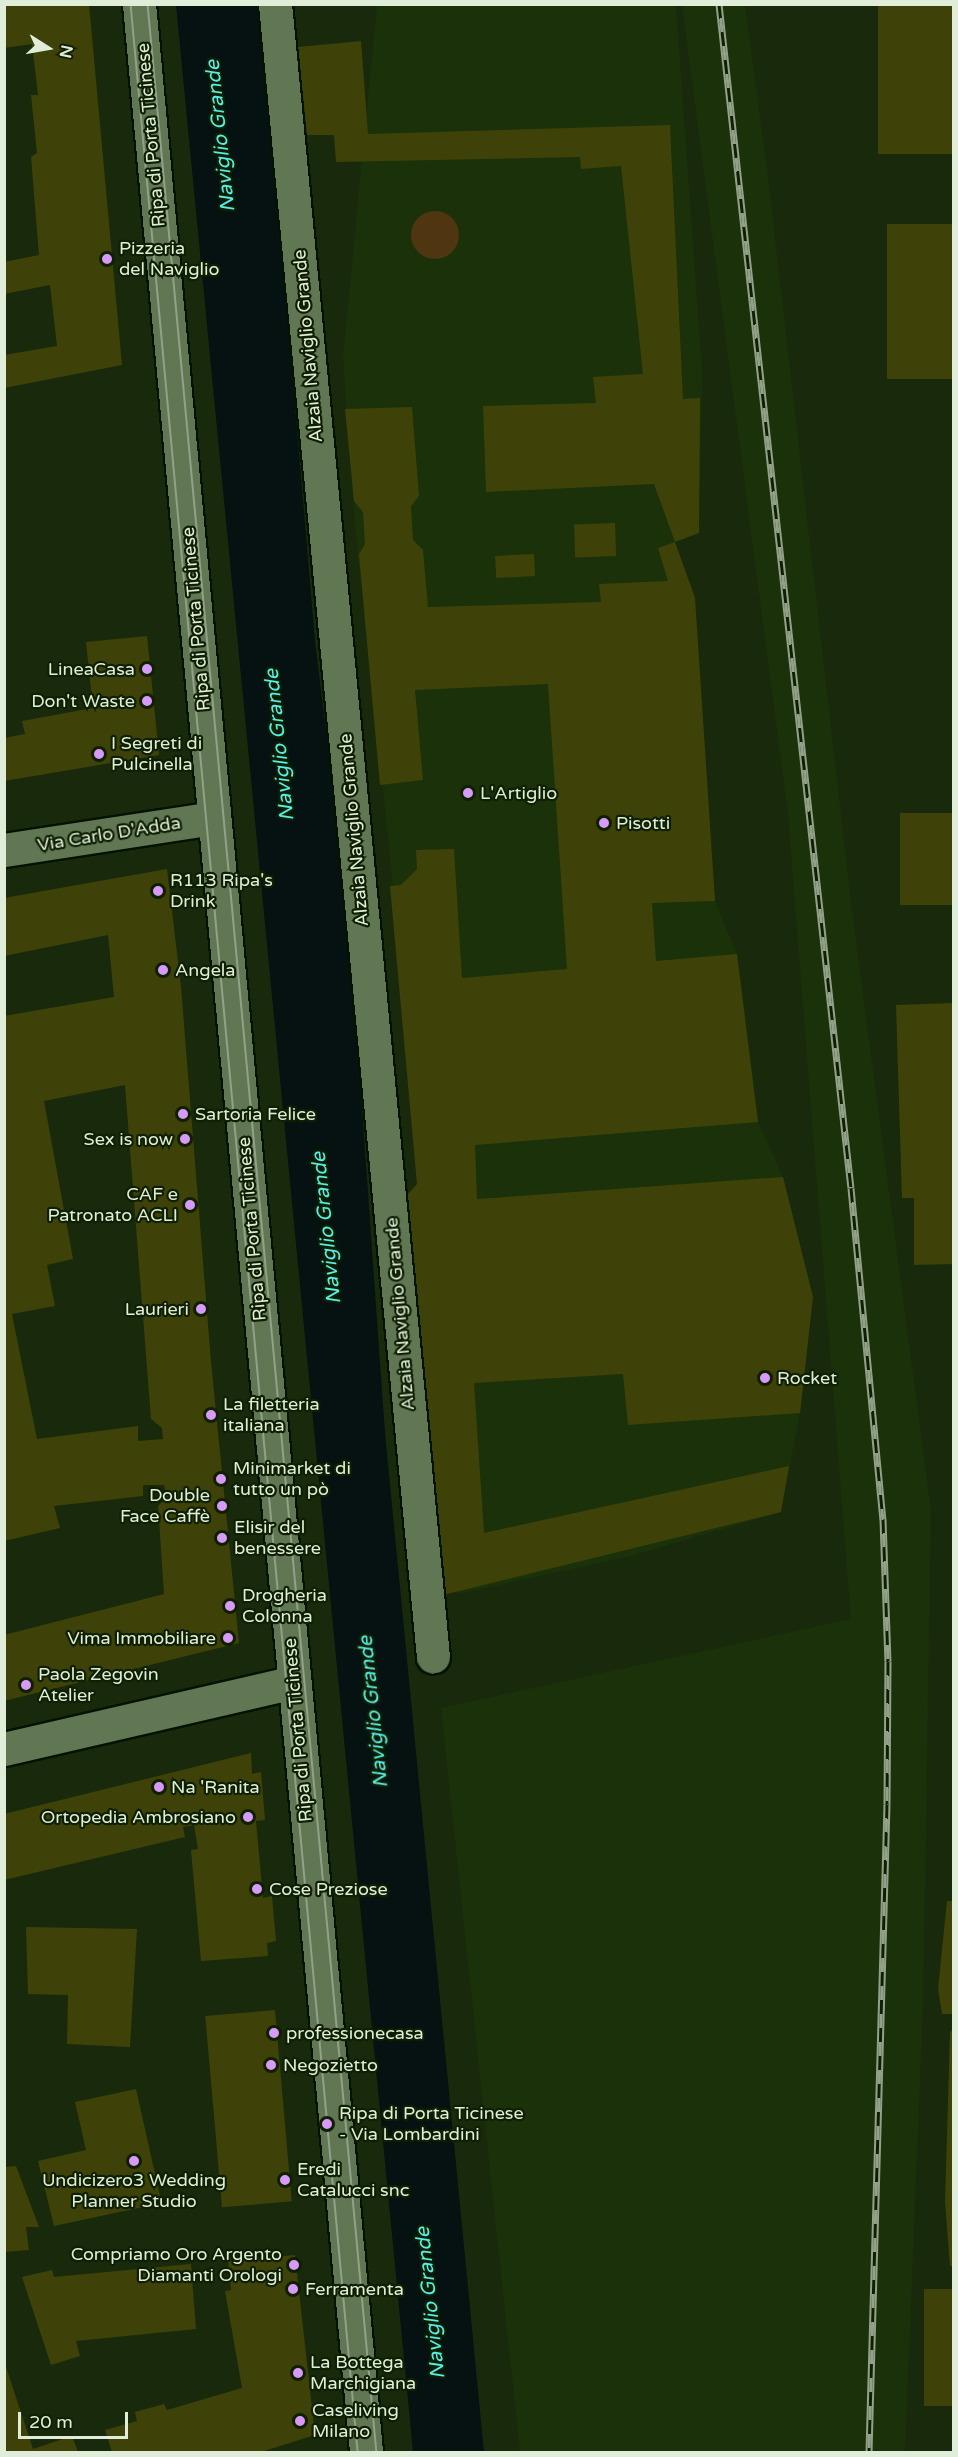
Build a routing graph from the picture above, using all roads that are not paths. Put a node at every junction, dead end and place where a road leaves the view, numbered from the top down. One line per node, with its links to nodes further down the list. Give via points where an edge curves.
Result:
1 (139, 4): 3 (street, Ripa di Porta Ticinese)
2 (275, 4): 5 (street, Alzaia Naviglio Grande)
3 (214, 818): 4 (street, Via Carlo D'Adda); 6 (street, Ripa di Porta Ticinese)
4 (4, 850)
5 (433, 1656)
6 (294, 1682): 7 (street); 8 (street, Ripa di Porta Ticinese)
7 (4, 1749)
8 (366, 2452)

